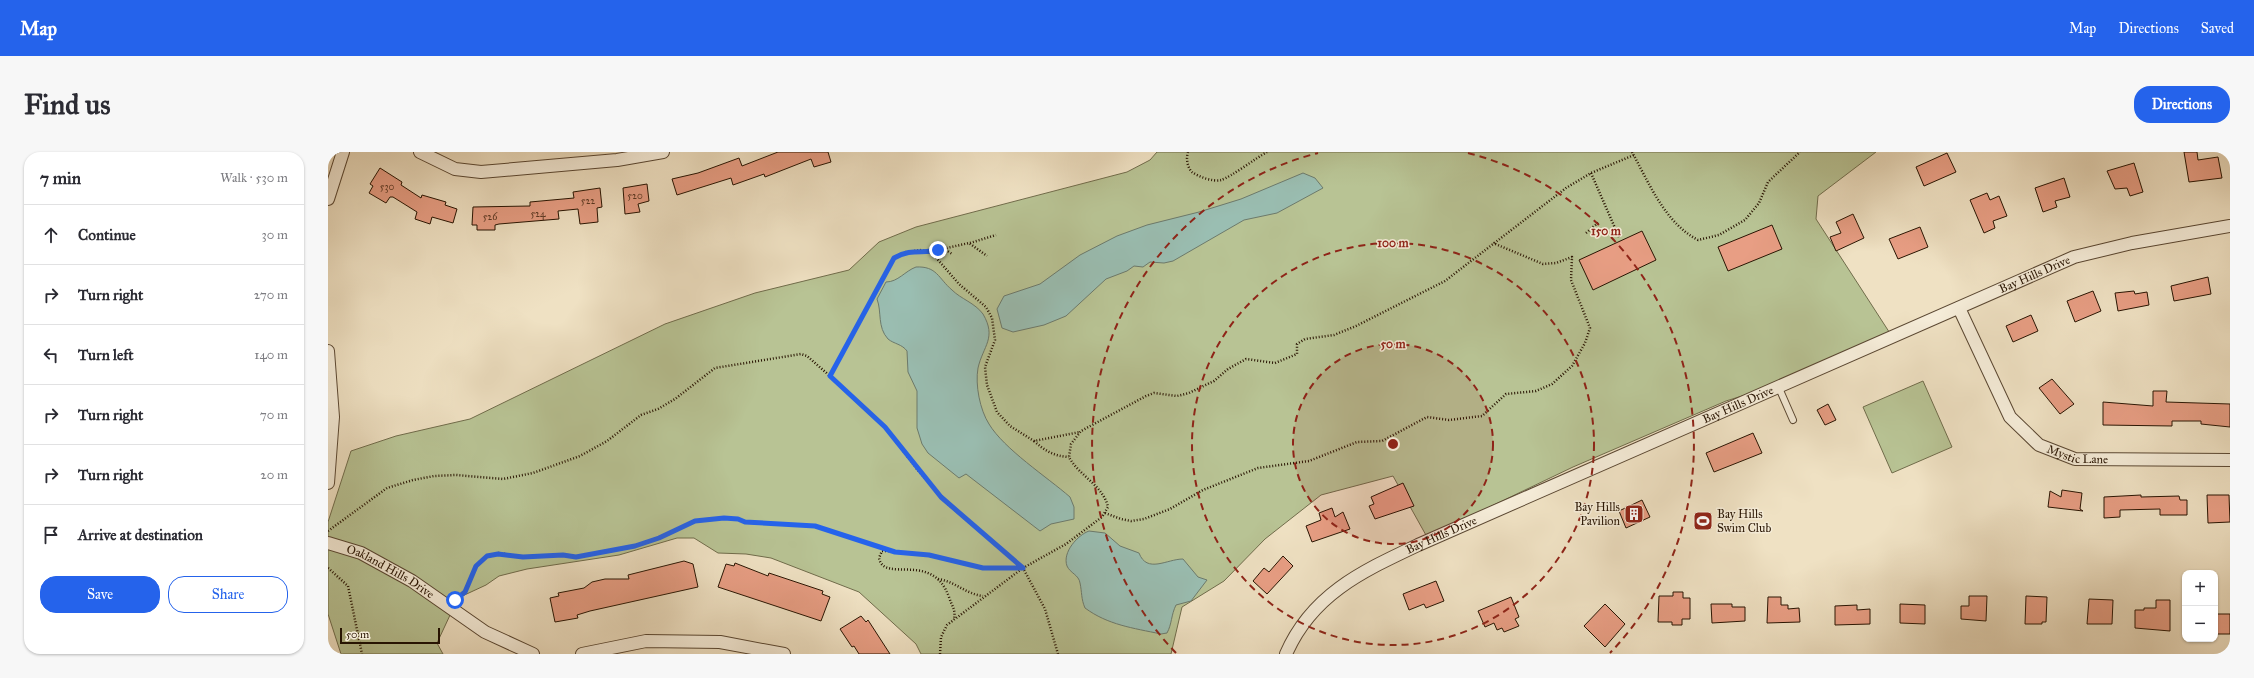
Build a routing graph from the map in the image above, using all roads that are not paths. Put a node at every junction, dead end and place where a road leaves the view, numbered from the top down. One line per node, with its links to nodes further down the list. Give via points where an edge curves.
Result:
1 (343, 152): 4 (street)
2 (420, 152): 3 (street, via 455,169 481,172 617,160)
3 (663, 152)
4 (328, 199)
5 (2230, 226): 6 (street, Bay Hills Drive, via 2132,243 2074,257)
6 (1959, 308): 8 (street, Bay Hills Drive); 10 (street, Mystic Lane, via 2010,418 2039,445 2074,459)
7 (328, 351): 11 (street, via 333,417)
8 (1779, 388): 9 (lane); 16 (street, Bay Hills Drive, via 1637,448 1363,571 1333,592 1313,613 1295,633)
9 (1794, 420)
10 (2230, 460)
11 (328, 483)
12 (328, 544): 13 (street, Oakland Hills Drive, via 361,553 412,581 450,610 485,632)
13 (533, 654)
14 (582, 654): 15 (street, via 646,641 720,642)
15 (784, 654)
16 (1286, 654)

